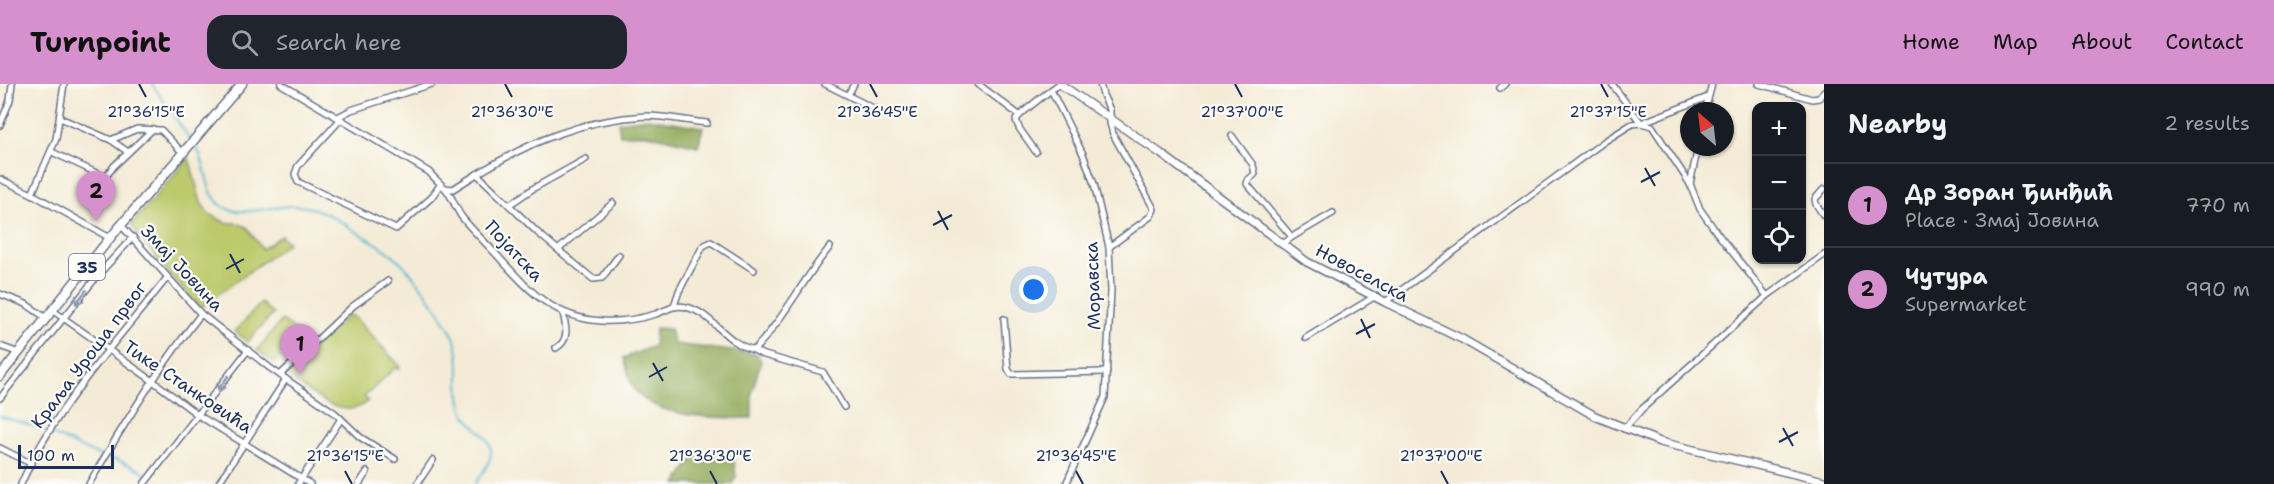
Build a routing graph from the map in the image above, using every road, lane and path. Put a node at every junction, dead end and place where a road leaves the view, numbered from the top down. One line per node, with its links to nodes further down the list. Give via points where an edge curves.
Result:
1 (12, 84): 29 (street)
2 (64, 84): 24 (street)
3 (242, 84): 33 (main road, 35)
4 (281, 84): 25 (street, Појатска)
5 (432, 84): 25 (street, via 351,110)
6 (825, 84): 19 (street)
7 (854, 84): 19 (street)
8 (978, 84): 23 (street)
9 (1059, 84): 17 (street); 26 (street, Новоселска)
10 (1100, 84): 26 (street, via 1110,110)
11 (1505, 84): 16 (street)
12 (1612, 84): 28 (street)
13 (1718, 84): 15 (street)
14 (1759, 84): 18 (street, via 1812,99)
15 (1712, 86): 20 (street)
16 (1500, 88)
17 (1051, 90): 23 (street); 57 (street, Моравска, via 1083,154)
18 (1824, 92)
19 (848, 95): 22 (street)
20 (1708, 97): 21 (street); 28 (street)
21 (1707, 102)
22 (881, 112)
23 (1019, 115): 36 (street, via 1016,124)
24 (60, 118): 32 (street); 34 (street)
25 (340, 118): 43 (street, Појатска, via 429,172); 43 (street, via 298,166 295,174 301,184 393,229 407,222)
26 (1109, 118): 55 (street, Новоселска); 57 (street, via 1113,134 1154,212)
27 (707, 123): 39 (street, via 649,116 579,126 511,153)
28 (1641, 123): 42 (street, via 1652,126); 67 (street, via 1632,124 1605,141)
29 (0, 126)
30 (153, 129): 32 (street, via 136,129); 33 (street, via 161,130); 35 (street)
31 (1232, 136): 53 (street, via 1255,167 1247,184)
32 (111, 140): 35 (street)
33 (185, 149): 51 (main road, 35)
34 (52, 152): 40 (street); 45 (street)
35 (128, 152): 40 (street)
36 (1036, 152)
37 (1696, 156): 42 (street)
38 (586, 159): 48 (street)
39 (477, 174): 43 (street, via 453,189); 48 (street)
40 (105, 177): 46 (street)
41 (0, 179): 45 (street)
42 (1690, 184): 65 (street, via 1717,233)
43 (442, 187): 69 (street, Појатска, via 462,216 524,285)
44 (1824, 189): 50 (street, via 1815,199)
45 (32, 194): 54 (street)
46 (87, 201)
47 (613, 203): 58 (street)
48 (510, 205): 58 (street)
49 (1333, 213): 53 (street)
50 (1824, 216)
51 (122, 225): 52 (street, Змај Јовина); 54 (main road, 35)
52 (133, 237): 62 (street, Змај Јовина); 72 (street, one-way to 72)
53 (1292, 237): 55 (street)
54 (110, 238): 70 (main road, 35)
55 (1282, 245): 66 (street, Новоселска)
56 (830, 247): 78 (street)
57 (1109, 247): 81 (street, Моравска, via 1112,291)
58 (559, 249): 59 (street, via 597,280)
59 (619, 255)
60 (1824, 255): 65 (street)
61 (754, 270): 68 (street, via 708,242)
62 (167, 278): 71 (street, Змај Јовина); 79 (street, Краља Уроша првог)
63 (388, 281): 83 (street, via 353,306)
64 (0, 294): 70 (street, Тике Станковића)
65 (1767, 296): 89 (street)
66 (1374, 297): 67 (street, Новоселска); 74 (street)
67 (1384, 302): 89 (street, Новоселска, via 1462,339)
68 (674, 306): 69 (street, Појатска, via 624,321 598,321); 78 (street, via 688,307 736,344)
69 (563, 313): 76 (street, via 566,337)
70 (49, 314): 72 (street, Тике Станковића); 80 (main road, 35)
71 (201, 315): 77 (street, Змај Јовина); 84 (street)
72 (63, 319): 79 (street, Тике Станковића); 85 (street)
73 (1004, 320): 81 (street, via 1011,374)
74 (1306, 338)
75 (0, 346): 80 (street)
76 (556, 348)
77 (248, 350): 83 (street, Змај Јовина); 87 (street, one-way to 87)
78 (754, 350): 86 (street, via 823,372)
79 (108, 351): 84 (street, Тике Станковића); 94 (street, Краља Уроша првог, via 48,431)
80 (19, 352): 82 (main road, 35)
81 (1107, 372): 105 (street, Моравска, via 1101,408)
82 (0, 375)
83 (283, 377): 88 (street, Змај Јовина); 90 (street)
84 (153, 381): 87 (street, Тике Станковића); 100 (street)
85 (0, 398)
86 (844, 406)
87 (198, 416): 90 (street, Тике Станковића); 98 (street)
88 (341, 419): 92 (street, Змај Јовина, via 360,437); 96 (street)
89 (1624, 429): 97 (street, Новоселска, via 1675,446)
90 (245, 443): 96 (street, Тике Станковића); 101 (street)
91 (0, 448): 94 (street)
92 (395, 459)
93 (433, 460): 104 (street)
94 (30, 463): 99 (street, Краља Уроша првог)
95 (367, 472): 103 (street)
96 (299, 481): 102 (street, Тике Станковића)
97 (1824, 481)
98 (145, 483)
99 (21, 484)
100 (89, 484)
101 (218, 484)
102 (310, 484)
103 (359, 484)
104 (417, 484)
105 (1066, 484)

